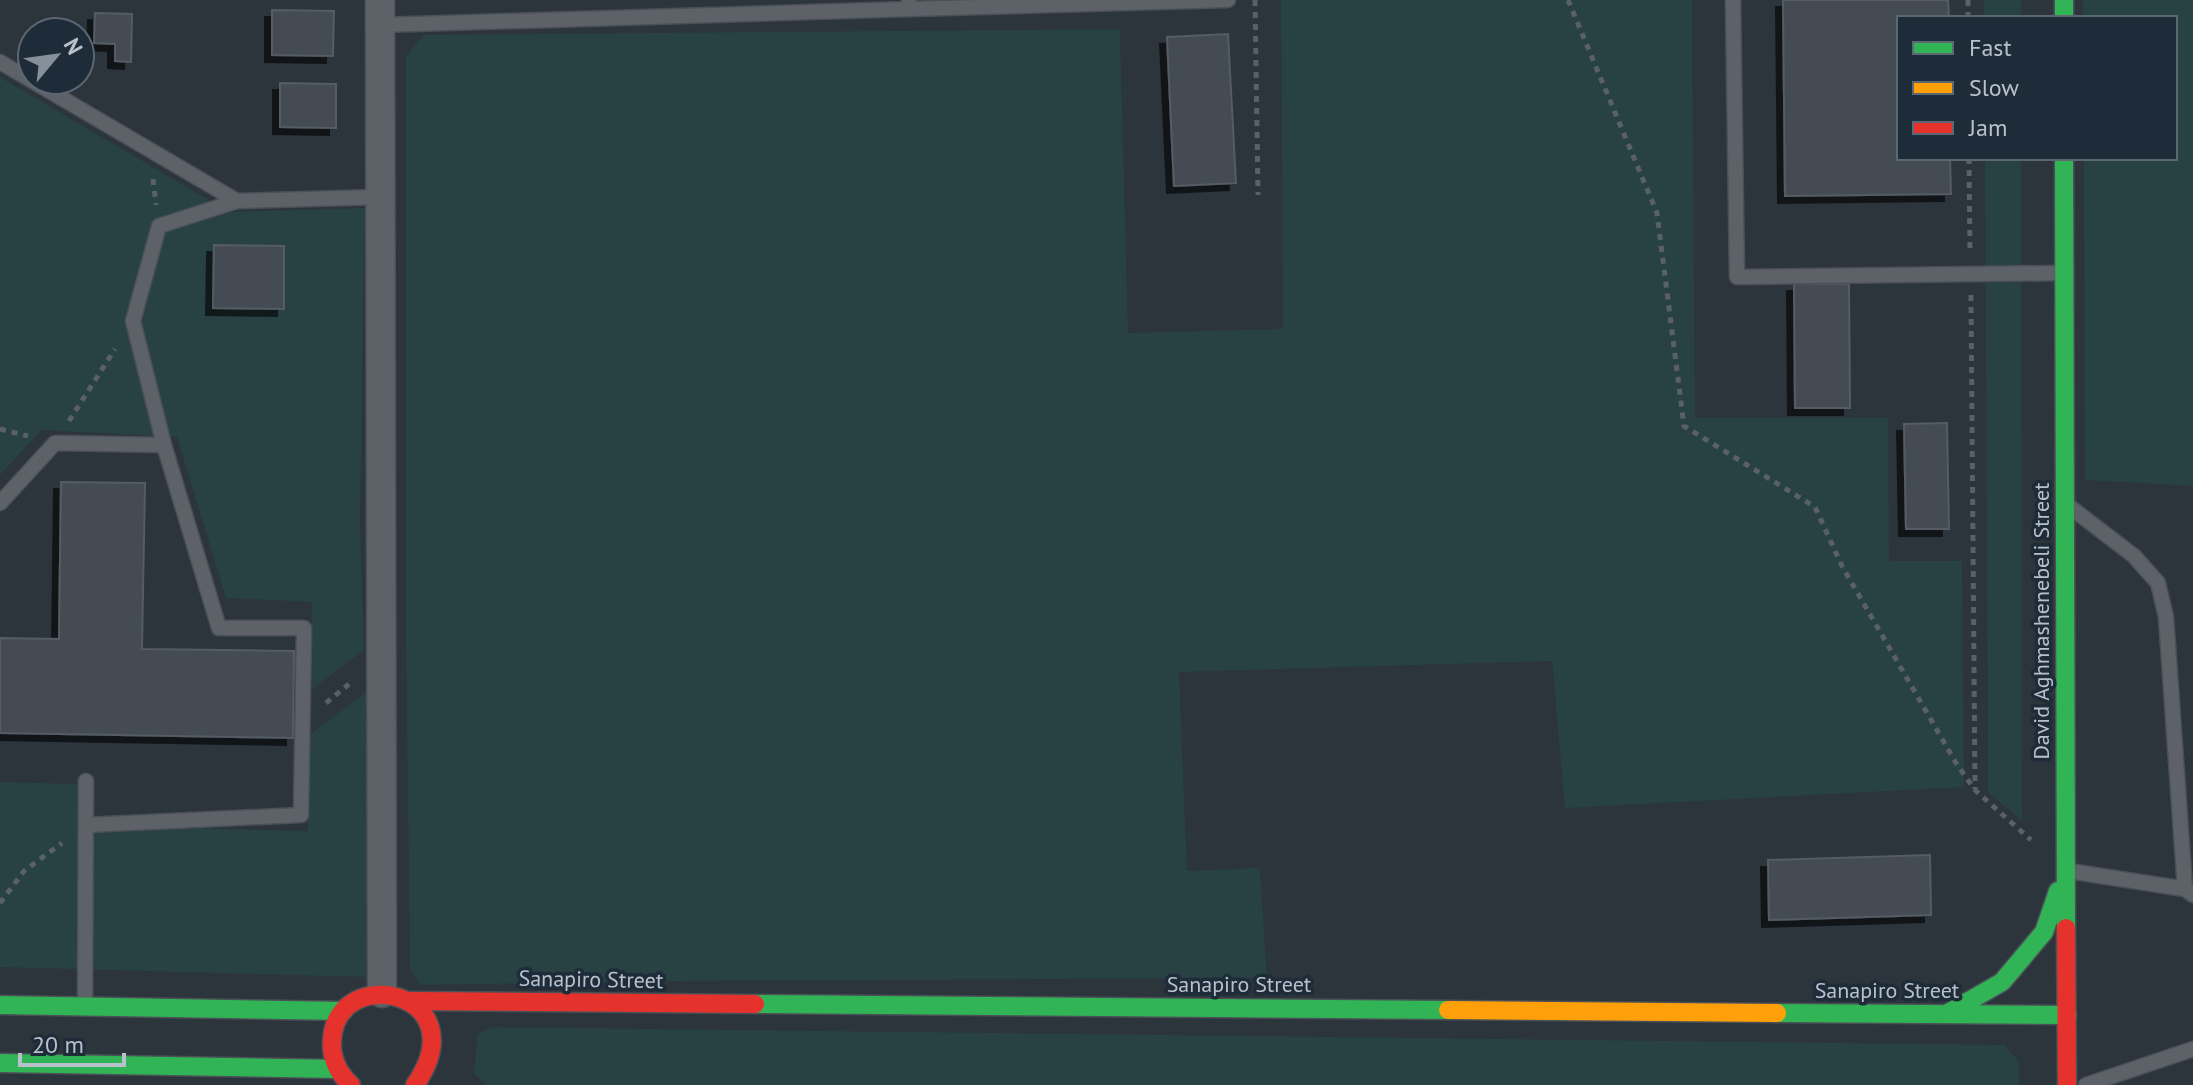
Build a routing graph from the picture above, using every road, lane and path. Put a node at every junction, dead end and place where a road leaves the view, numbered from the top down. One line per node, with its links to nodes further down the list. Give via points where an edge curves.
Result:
1 (1228, 0): 5 (lane)
2 (1255, 0): 11 (path)
3 (1568, 0): 25 (path, via 1657,213 1684,426 1815,507 1856,592)
4 (1733, 0): 16 (lane, via 1737,277)
5 (909, 4): 6 (lane)
6 (380, 12): 12 (street)
7 (0, 62): 8 (lane)
8 (149, 149): 13 (lane); 14 (path)
9 (1969, 160): 16 (path)
10 (2064, 160): 15 (main road, David Aghmashenebeli Street)
11 (1258, 195)
12 (380, 197): 13 (lane); 22 (street)
13 (237, 201): 14 (lane)
14 (159, 226): 17 (lane)
15 (2064, 273): 16 (lane); 21 (main road, David Aghmashenebeli Street)
16 (1971, 274): 25 (path)
17 (133, 321): 18 (path); 19 (lane)
18 (55, 443): 19 (lane); 20 (lane)
19 (164, 445): 23 (lane, via 219,628 304,628)
20 (0, 503)
21 (2065, 503): 27 (main road, David Aghmashenebeli Street); 28 (lane, via 2134,556 2158,583 2166,617)
22 (381, 659): 23 (path); 30 (street)
23 (303, 720): 26 (lane, via 301,815)
24 (86, 781): 26 (lane)
25 (1975, 790): 27 (path)
26 (86, 825): 29 (path, via 24,871); 33 (lane)
27 (2065, 870): 28 (lane); 35 (main road, via 2044,932 2002,982); 36 (main road, David Aghmashenebeli Street)
28 (2189, 892)
29 (0, 903)
30 (382, 993): 31 (main road, Sanapiro Street); 34 (main road, via 360,998)
31 (410, 1001): 35 (main road, Sanapiro Street); 43 (main road, via 428,1022 434,1049)
32 (0, 1005): 33 (main road)
33 (85, 1006): 34 (main road)
34 (343, 1011): 40 (main road, via 333,1029)
35 (1945, 1014): 36 (main road, Sanapiro Street)
36 (2067, 1015): 44 (main road, David Aghmashenebeli Street)
37 (2193, 1049): 45 (lane)
38 (0, 1063): 39 (main road)
39 (257, 1067): 40 (main road); 41 (street)
40 (337, 1069): 42 (main road)
41 (233, 1085)
42 (351, 1085)
43 (415, 1085)
44 (2067, 1085)
45 (2086, 1085)

